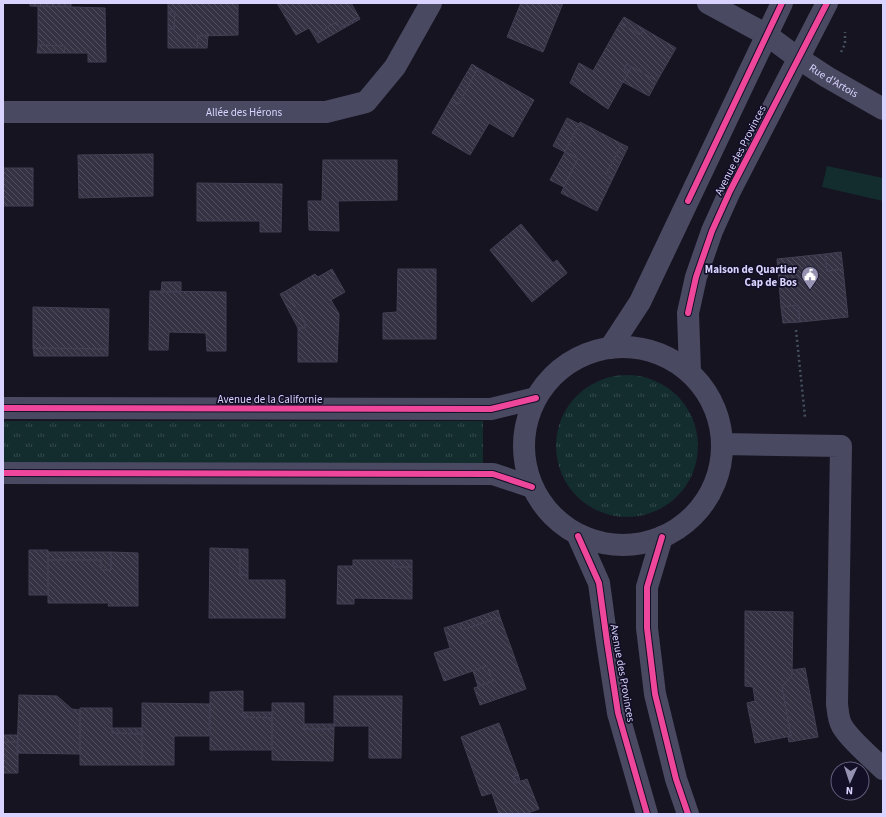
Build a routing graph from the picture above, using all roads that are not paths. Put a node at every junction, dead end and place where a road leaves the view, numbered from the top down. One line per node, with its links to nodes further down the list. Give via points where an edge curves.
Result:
1 (430, 3): 8 (street, Allée des Hérons, via 395,67 366,102 326,112)
2 (708, 3): 5 (street, Rue d'Artois)
3 (782, 3): 5 (street)
4 (827, 3): 6 (street, Avenue des Provinces)
5 (767, 35): 6 (street, Rue d'Artois); 9 (street, via 640,302)
6 (798, 58): 7 (street, Rue d'Artois); 10 (street, Avenue des Provinces, via 730,191 712,231 696,277 688,312)
7 (883, 109)
8 (3, 112)
9 (610, 348): 10 (street, via 632,347 663,354); 11 (street, via 571,360 548,380)
10 (690, 372): 13 (street, via 710,397 721,427)
11 (536, 398): 12 (street, Avenue de la Californie, via 491,409); 15 (street, via 531,405 523,434 524,465)
12 (3, 408)
13 (722, 444): 17 (street, via 722,459 712,490 694,516); 18 (street, via 841,446 838,714 841,725 849,736)
14 (3, 473): 15 (street, via 493,474)
15 (532, 487): 16 (street, via 534,494 553,518)
16 (578, 536): 17 (street, via 607,545 637,545); 19 (street, Avenue des Provinces, via 599,583 618,713)
17 (662, 537): 20 (street, via 647,587 647,628 655,694 676,780)
18 (883, 770)
19 (647, 814)
20 (688, 814)

